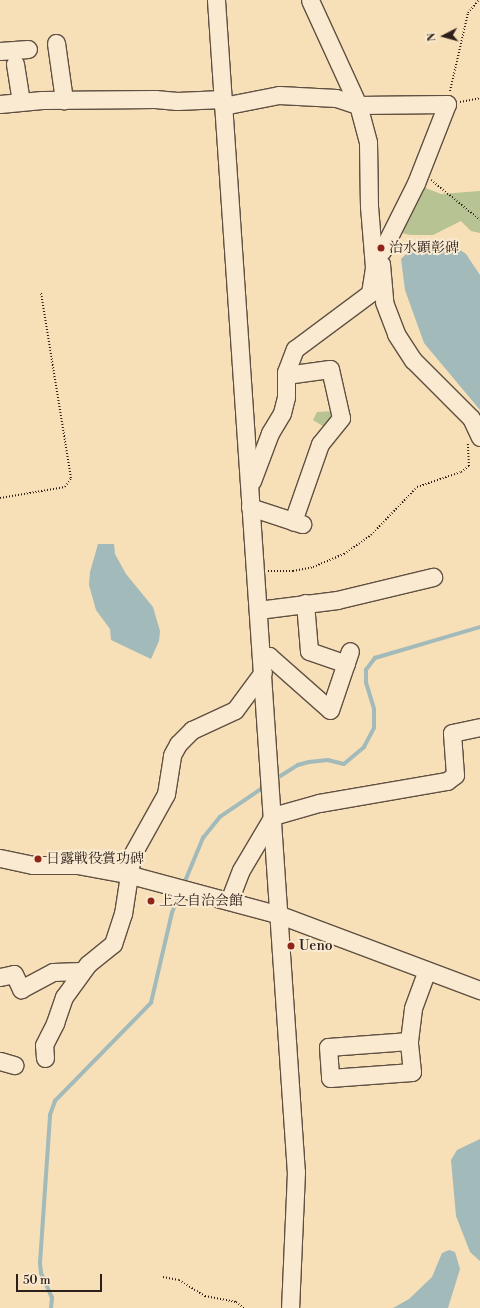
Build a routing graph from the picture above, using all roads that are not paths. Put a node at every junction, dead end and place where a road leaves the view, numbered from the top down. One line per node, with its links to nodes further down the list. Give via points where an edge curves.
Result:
1 (216, 0): 9 (street)
2 (310, 0): 11 (street)
3 (56, 43): 7 (street)
4 (28, 49): 5 (street)
5 (0, 51)
6 (15, 64): 8 (street)
7 (64, 100): 8 (street); 9 (street, via 155,99)
8 (21, 102): 10 (street)
9 (223, 102): 11 (street, via 279,95 336,98); 15 (street)
10 (0, 104)
11 (358, 105): 12 (street, via 368,142 369,206); 12 (street, via 447,104 421,172)
12 (378, 252): 13 (street, via 370,293 300,344 289,359); 14 (street, via 384,302 396,334 413,360 471,418)
13 (286, 376): 15 (street, via 286,397 282,413 270,433); 16 (street, via 330,368 341,418 320,444 297,522)
14 (474, 440)
15 (249, 490): 16 (street)
16 (250, 508): 19 (street)
17 (433, 577): 18 (street, via 337,600)
18 (305, 602): 19 (street); 20 (street, via 309,651 348,657 330,710 269,656)
19 (258, 610): 20 (street)
20 (262, 664): 22 (street); 24 (street, via 235,710 196,728 178,744 172,755 166,794 132,855)
21 (480, 727): 22 (street, via 452,733 454,776 447,781 319,803)
22 (273, 816): 25 (street, via 256,840 241,870); 26 (street)
23 (0, 858): 24 (street, via 32,865 77,865)
24 (127, 874): 25 (street); 27 (street, via 123,914 113,944)
25 (230, 901): 26 (street)
26 (280, 915): 28 (street); 33 (street, via 296,1172)
27 (82, 970): 29 (street, via 53,972 21,989 14,974); 32 (street, via 64,997 56,1023 44,1045)
28 (427, 970): 30 (street); 31 (street, via 413,1008)
29 (0, 976)
30 (480, 990)
31 (409, 1041): 31 (street, via 412,1072 330,1078 328,1047)
32 (45, 1058)
33 (290, 1308)

